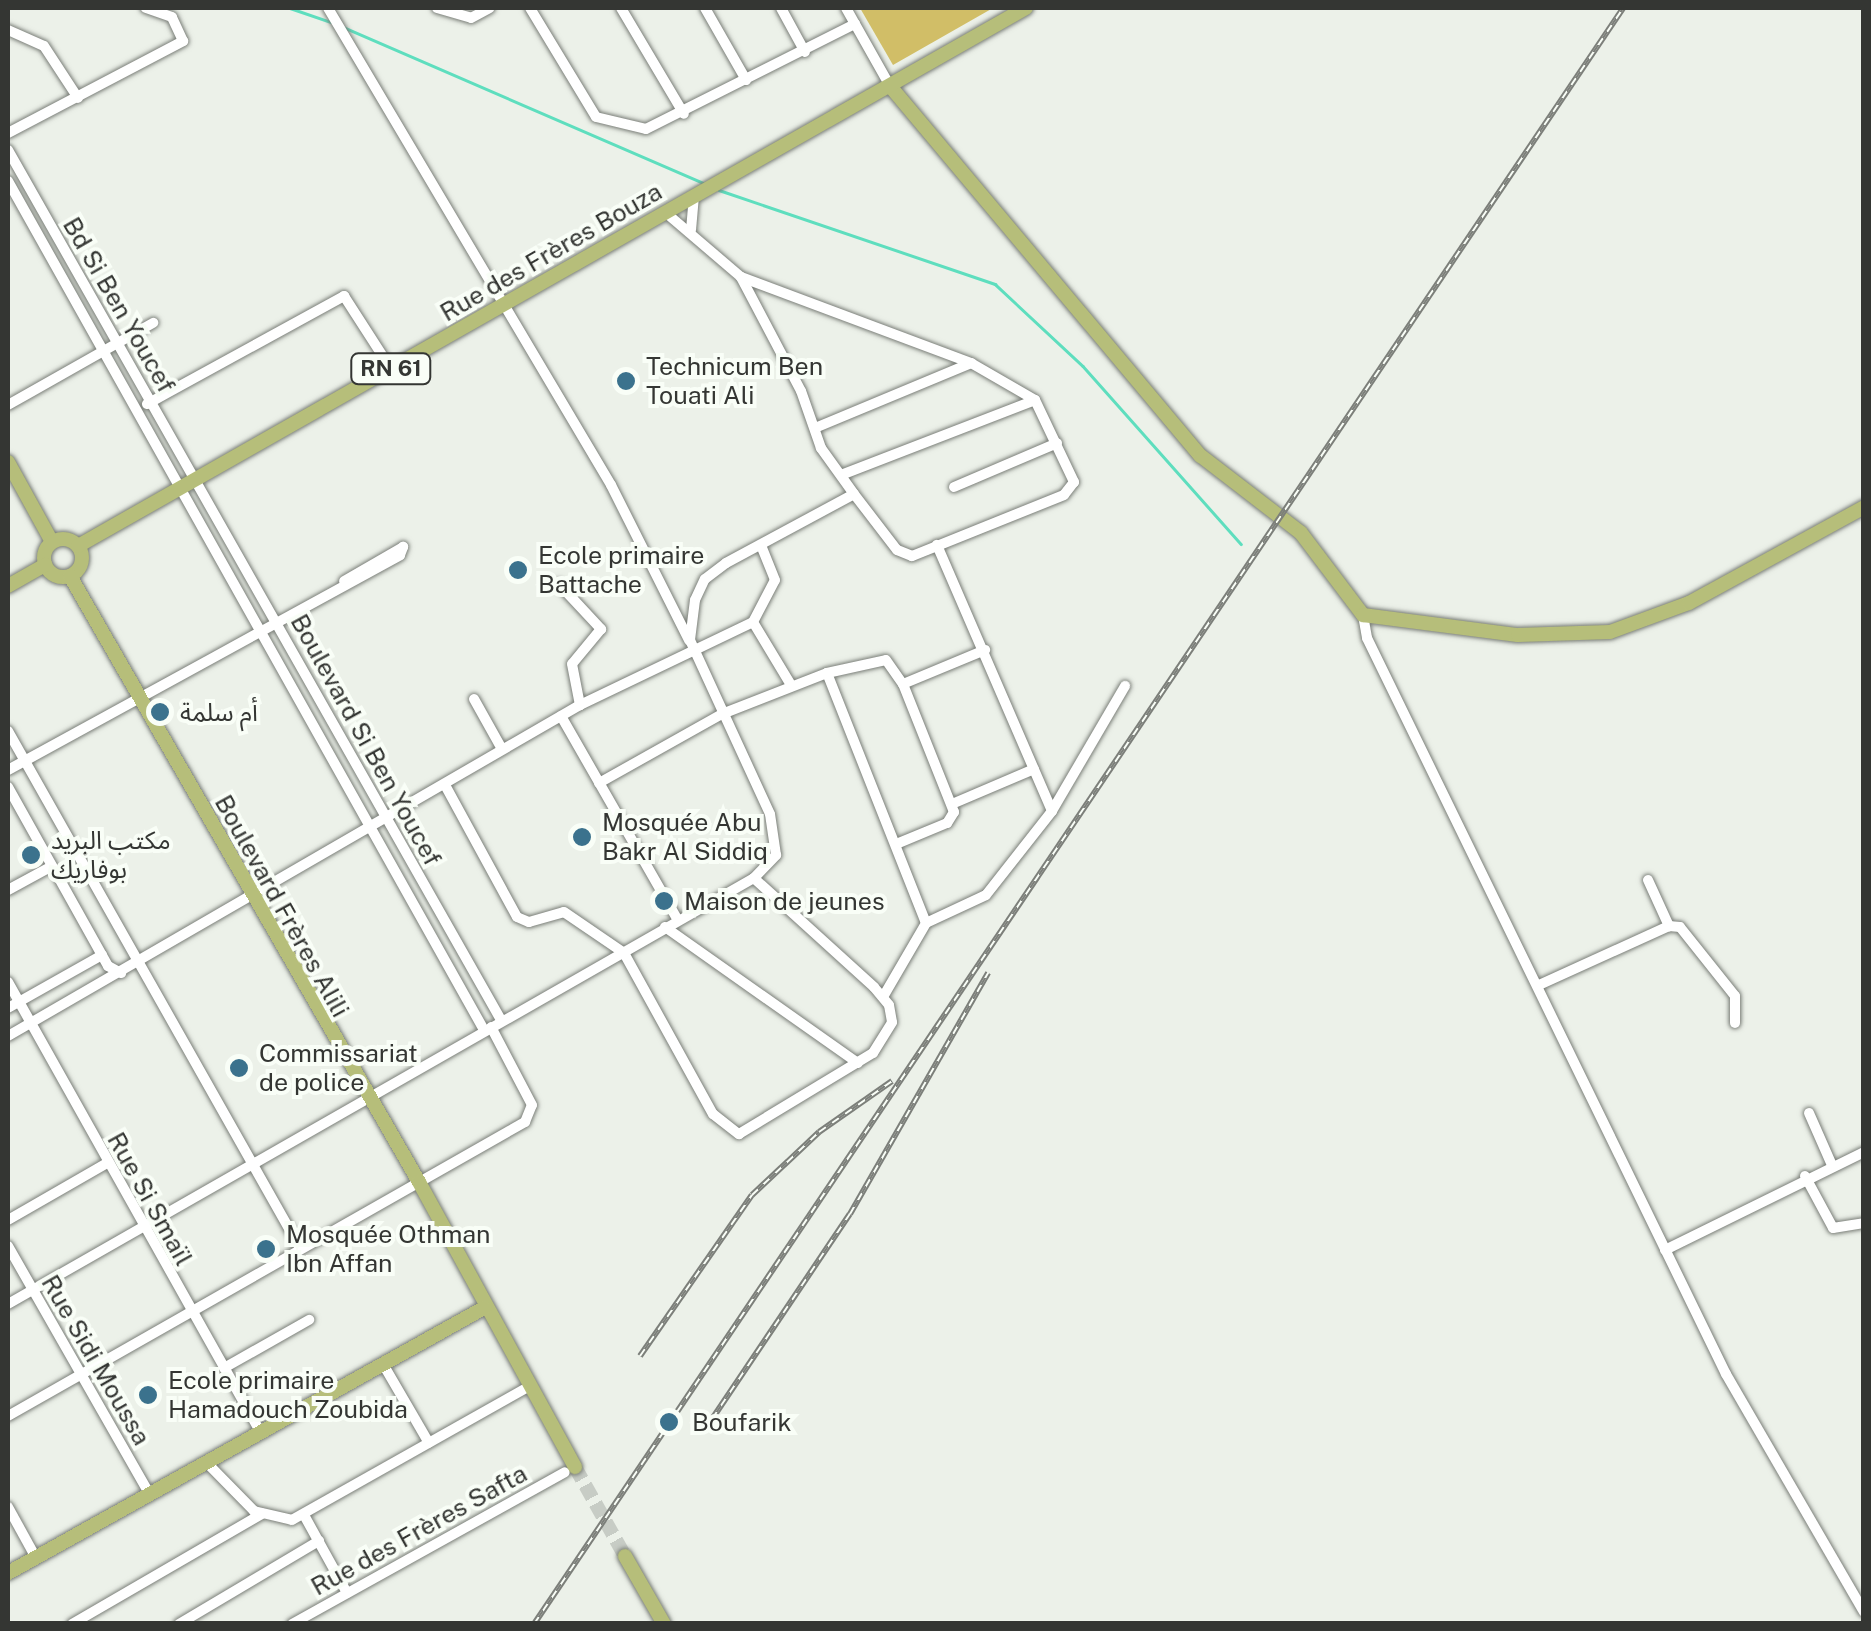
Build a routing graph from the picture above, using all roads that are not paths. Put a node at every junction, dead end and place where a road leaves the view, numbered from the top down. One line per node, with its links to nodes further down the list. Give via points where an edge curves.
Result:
1 (146, 8): 16 (street, via 172,17 182,41)
2 (328, 8): 27 (street)
3 (437, 8): 4 (street, via 471,18)
4 (490, 8)
5 (530, 8): 17 (street, via 596,117 646,130)
6 (622, 8): 17 (street)
7 (705, 8): 14 (street)
8 (781, 8): 13 (street)
9 (846, 8): 11 (street)
10 (1026, 8): 15 (main road, RN 61)
11 (854, 24): 13 (street); 15 (street)
12 (8, 30): 16 (street, via 44,46)
13 (805, 52): 14 (street)
14 (746, 80): 17 (street)
15 (890, 86): 21 (main road, Rue des Frères Bouza / RN 61); 54 (main road, via 1201,456 1301,533)
16 (78, 98): 18 (street)
17 (684, 114)
18 (8, 133)
19 (8, 150): 22 (street, Bd Si Ben Youcef)
20 (8, 181): 24 (street, Bd Si Ben Youcef)
21 (698, 193): 23 (main road, Rue des Frères Bouza / RN 61); 25 (street)
22 (41, 209): 24 (street); 29 (street, Bd Si Ben Youcef)
23 (666, 212): 25 (street); 27 (main road, Rue des Frères Bouza / RN 61)
24 (28, 216): 30 (street, Bd Si Ben Youcef)
25 (691, 230): 26 (street)
26 (742, 277): 31 (street); 37 (street)
27 (505, 305): 32 (main road, Rue des Frères Bouza / RN 61); 58 (street, via 611,485)
28 (153, 322): 29 (street)
29 (117, 343): 30 (street); 34 (street, Bd Si Ben Youcef)
30 (105, 350): 35 (street); 36 (street, Bd Si Ben Youcef)
31 (971, 363): 33 (street); 37 (street)
32 (391, 369): 34 (street, via 344,296); 41 (main road, Rue des Frères Bouza / RN 61)
33 (1034, 400): 38 (street); 40 (street)
34 (151, 402): 36 (street); 41 (street, Bd Si Ben Youcef)
35 (8, 405)
36 (137, 409): 41 (street, Bd Si Ben Youcef)
37 (815, 428): 40 (street)
38 (1057, 442): 42 (street); 46 (street, via 1073,478 1068,493)
39 (8, 462): 45 (main road)
40 (841, 475): 43 (street)
41 (189, 484): 47 (main road, Rue des Frères Bouza / RN 61); 55 (street, Boulevard Si Ben Youcef); 57 (street, Boulevard Si Ben Youcef)
42 (954, 487)
43 (854, 494): 46 (street, via 902,554); 48 (street)
44 (1864, 506): 54 (main road, via 1689,602 1610,632 1518,635)
45 (52, 542): 47 (main road, via 63,538); 49 (main road)
46 (938, 545): 59 (street)
47 (78, 546): 50 (main road, via 80,566)
48 (761, 546): 56 (street, via 775,580); 58 (street, via 705,579 694,600)
49 (45, 565): 50 (main road); 53 (main road)
50 (70, 576): 64 (main road, Boulevard Frères Alili)
51 (344, 581): 51 (street, via 400,555 402,547 394,547); 55 (street)
52 (558, 584): 66 (street, via 600,629 570,672)
53 (8, 586)
54 (1363, 614): 96 (street, via 1367,638)
55 (274, 619): 57 (street); 79 (street, Boulevard Si Ben Youcef)
56 (753, 622): 58 (street); 62 (street)
57 (260, 627): 64 (street); 80 (street, Boulevard Si Ben Youcef)
58 (691, 645): 66 (street); 67 (street)
59 (985, 650): 61 (street); 72 (street)
60 (828, 673): 61 (street, via 886,660); 62 (street); 81 (street)
61 (903, 684): 77 (street)
62 (791, 685): 67 (street)
63 (1125, 686): 78 (street)
64 (138, 696): 71 (street); 86 (main road, Boulevard Frères Alili)
65 (474, 699): 70 (street)
66 (580, 705): 68 (street)
67 (722, 714): 74 (street); 83 (street, via 775,828 776,855)
68 (561, 716): 70 (street); 74 (street)
69 (8, 731): 71 (street)
70 (502, 749): 75 (street)
71 (24, 760): 73 (street); 93 (street)
72 (1034, 768): 77 (street); 78 (street)
73 (8, 770)
74 (599, 783): 87 (street)
75 (445, 785): 79 (street); 91 (street, via 521,921 564,912)
76 (8, 787): 82 (street)
77 (952, 804): 81 (street, via 946,822)
78 (1052, 811): 88 (street, via 994,889)
79 (388, 820): 80 (street); 101 (street, Boulevard Si Ben Youcef)
80 (372, 830): 86 (street); 101 (street, Boulevard Si Ben Youcef)
81 (899, 843): 88 (street)
82 (52, 866): 85 (street); 92 (street)
83 (758, 875): 87 (street); 97 (street)
84 (1648, 880): 89 (street)
85 (8, 890)
86 (252, 898): 93 (street); 104 (main road, Boulevard Frères Alili)
87 (678, 920): 90 (street)
88 (926, 923): 97 (street)
89 (1670, 926): 96 (street); 100 (street, via 1686,931 1735,996)
90 (665, 928): 91 (street); 103 (street)
91 (624, 952): 101 (street); 103 (street, via 713,1114 732,1132 754,1130)
92 (102, 955): 94 (street); 98 (street)
93 (138, 964): 94 (street); 109 (street)
94 (121, 973): 99 (street)
95 (8, 982): 98 (street, Rue Si Smaïl)
96 (1539, 985): 117 (street)
97 (882, 997): 103 (street, via 892,1012 888,1033)
98 (13, 1004): 99 (street, Rue Si Smaïl)
99 (30, 1023): 102 (street); 107 (street, Rue Si Smaïl)
100 (1735, 1024)
101 (492, 1026): 104 (street); 111 (street, via 530,1100 530,1116)
102 (8, 1036)
103 (858, 1062)
104 (366, 1100): 109 (street); 111 (main road, Boulevard Frères Alili)
105 (1809, 1113): 108 (street)
106 (1864, 1152): 108 (street)
107 (107, 1163): 112 (street); 114 (street, Rue Si Smaïl)
108 (1831, 1163): 110 (street)
109 (253, 1164): 114 (street); 116 (street)
110 (1805, 1176): 113 (street, via 1832,1228); 117 (street)
111 (419, 1182): 116 (street); 120 (main road, Boulevard Frères Alili)
112 (8, 1220)
113 (1864, 1222)
114 (143, 1226): 118 (street); 121 (street, Rue Si Smaïl)
115 (8, 1246): 118 (street, Rue Sidi Moussa)
116 (300, 1248): 121 (street)
117 (1665, 1250): 141 (street, via 1755,1428)
118 (33, 1290): 119 (street); 125 (street, Rue Sidi Moussa)
119 (8, 1304)
120 (484, 1308): 123 (main road); 126 (main road, Boulevard Frères Alili)
121 (190, 1310): 124 (street, Rue Si Smaïl); 125 (street)
122 (309, 1320): 124 (street)
123 (383, 1364): 128 (main road); 129 (street)
124 (224, 1368): 128 (street, Rue Si Smaïl)
125 (82, 1374): 127 (street); 132 (street, Rue Sidi Moussa)
126 (528, 1387): 129 (street); 131 (main road, Boulevard Frères Alili)
127 (8, 1416)
128 (260, 1433): 130 (main road)
129 (429, 1443): 135 (street)
130 (207, 1464): 132 (main road); 134 (street)
131 (570, 1470): 140 (street, Rue des Frères Safta)
132 (150, 1495): 138 (main road)
133 (8, 1507): 138 (street)
134 (262, 1514): 135 (street, via 286,1521); 142 (street)
135 (304, 1515): 136 (street)
136 (319, 1541): 140 (street); 143 (street)
137 (625, 1556): 145 (main road)
138 (36, 1558): 139 (main road)
139 (8, 1573)
140 (347, 1592): 144 (street, Rue des Frères Safta)
141 (1864, 1612)
142 (72, 1624)
143 (180, 1624)
144 (292, 1624)
145 (664, 1624)

